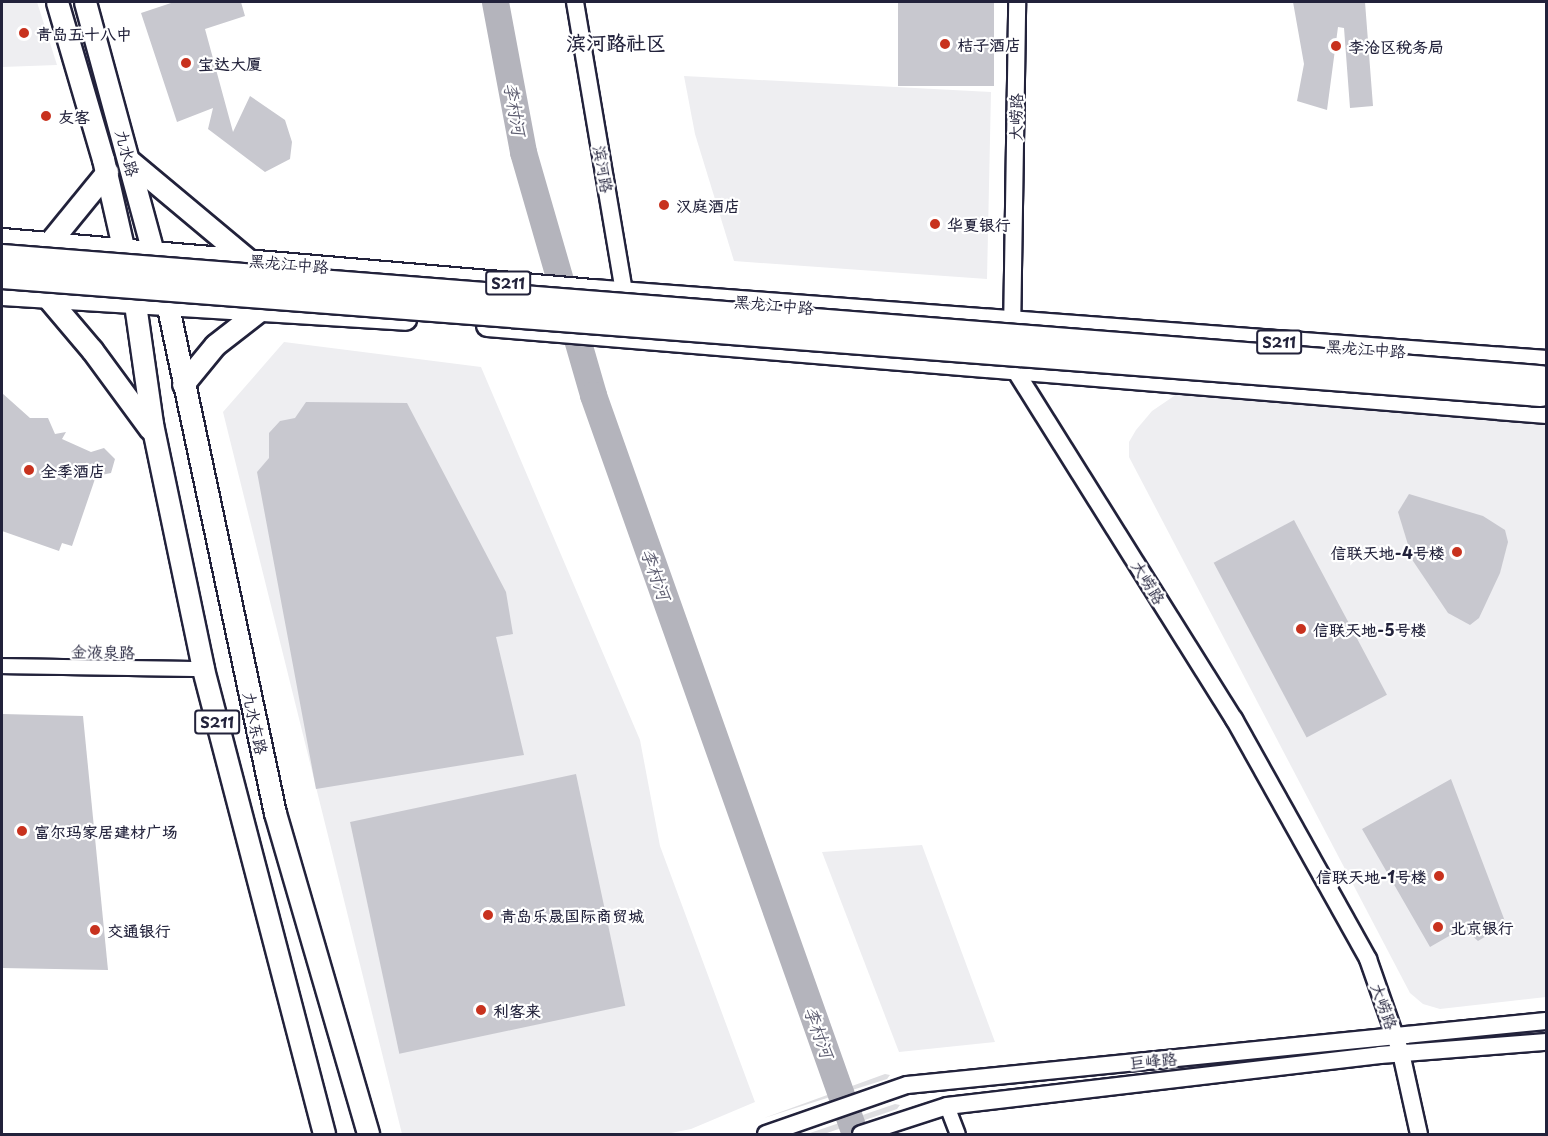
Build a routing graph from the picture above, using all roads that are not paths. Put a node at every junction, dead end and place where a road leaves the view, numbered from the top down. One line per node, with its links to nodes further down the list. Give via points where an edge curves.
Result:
1 (57, 2): 6 (main road, 九水路)
2 (85, 2): 5 (main road, 九水路)
3 (575, 2): 14 (street, 滨河路)
4 (1017, 2): 20 (street, 大崂路)
5 (130, 161): 10 (main road, 九水路); 12 (main road)
6 (106, 172): 8 (main road); 9 (main road, 九水路)
7 (2, 239): 8 (main road, 黑龙江中路)
8 (49, 243): 9 (main road, 黑龙江中路)
9 (123, 248): 10 (main road, 黑龙江中路 / S211); 17 (main road, 九水路 / S211)
10 (153, 250): 12 (main road, 黑龙江中路 / S211); 18 (main road, 九水路)
11 (2, 256): 24 (highway, 黑龙江中路, bridge)
12 (247, 259): 14 (main road, 黑龙江中路 / S211)
13 (2, 277): 24 (highway, 黑龙江中路, bridge)
14 (624, 292): 20 (main road, 黑龙江中路 / S211); 21 (street, 滨河路)
15 (2, 294): 16 (main road)
16 (47, 297): 17 (main road); 25 (main road, via 110,372)
17 (137, 304): 18 (main road); 25 (main road, S211)
18 (169, 306): 19 (main road); 23 (main road, 九水东路 / S211)
19 (260, 310): 21 (main road); 23 (main road, via 215,345)
20 (1012, 322): 22 (street, 大崂路); 24 (main road, 黑龙江中路 / S211)
21 (631, 337): 22 (main road)
22 (1013, 368): 24 (main road); 29 (street, 大崂路, via 1233,719 1368,959)
23 (183, 384): 34 (main road, 九水东路 / S211, via 275,813)
24 (1544, 386)
25 (156, 439): 27 (main road, S211)
26 (2, 666): 27 (street, 金液泉路)
27 (203, 669): 33 (main road, S211)
28 (1546, 1022): 29 (street, 巨峰路)
29 (1395, 1033): 31 (street, 大崂路); 35 (street, 巨峰路, via 907,1085)
30 (1546, 1042): 31 (street, 巨峰路)
31 (1401, 1053): 32 (street, 巨峰路); 38 (street, 大崂路)
32 (947, 1106): 36 (street, 巨峰路); 37 (street)
33 (324, 1134)
34 (368, 1134)
35 (766, 1134)
36 (861, 1134)
37 (958, 1134)
38 (1419, 1134)

